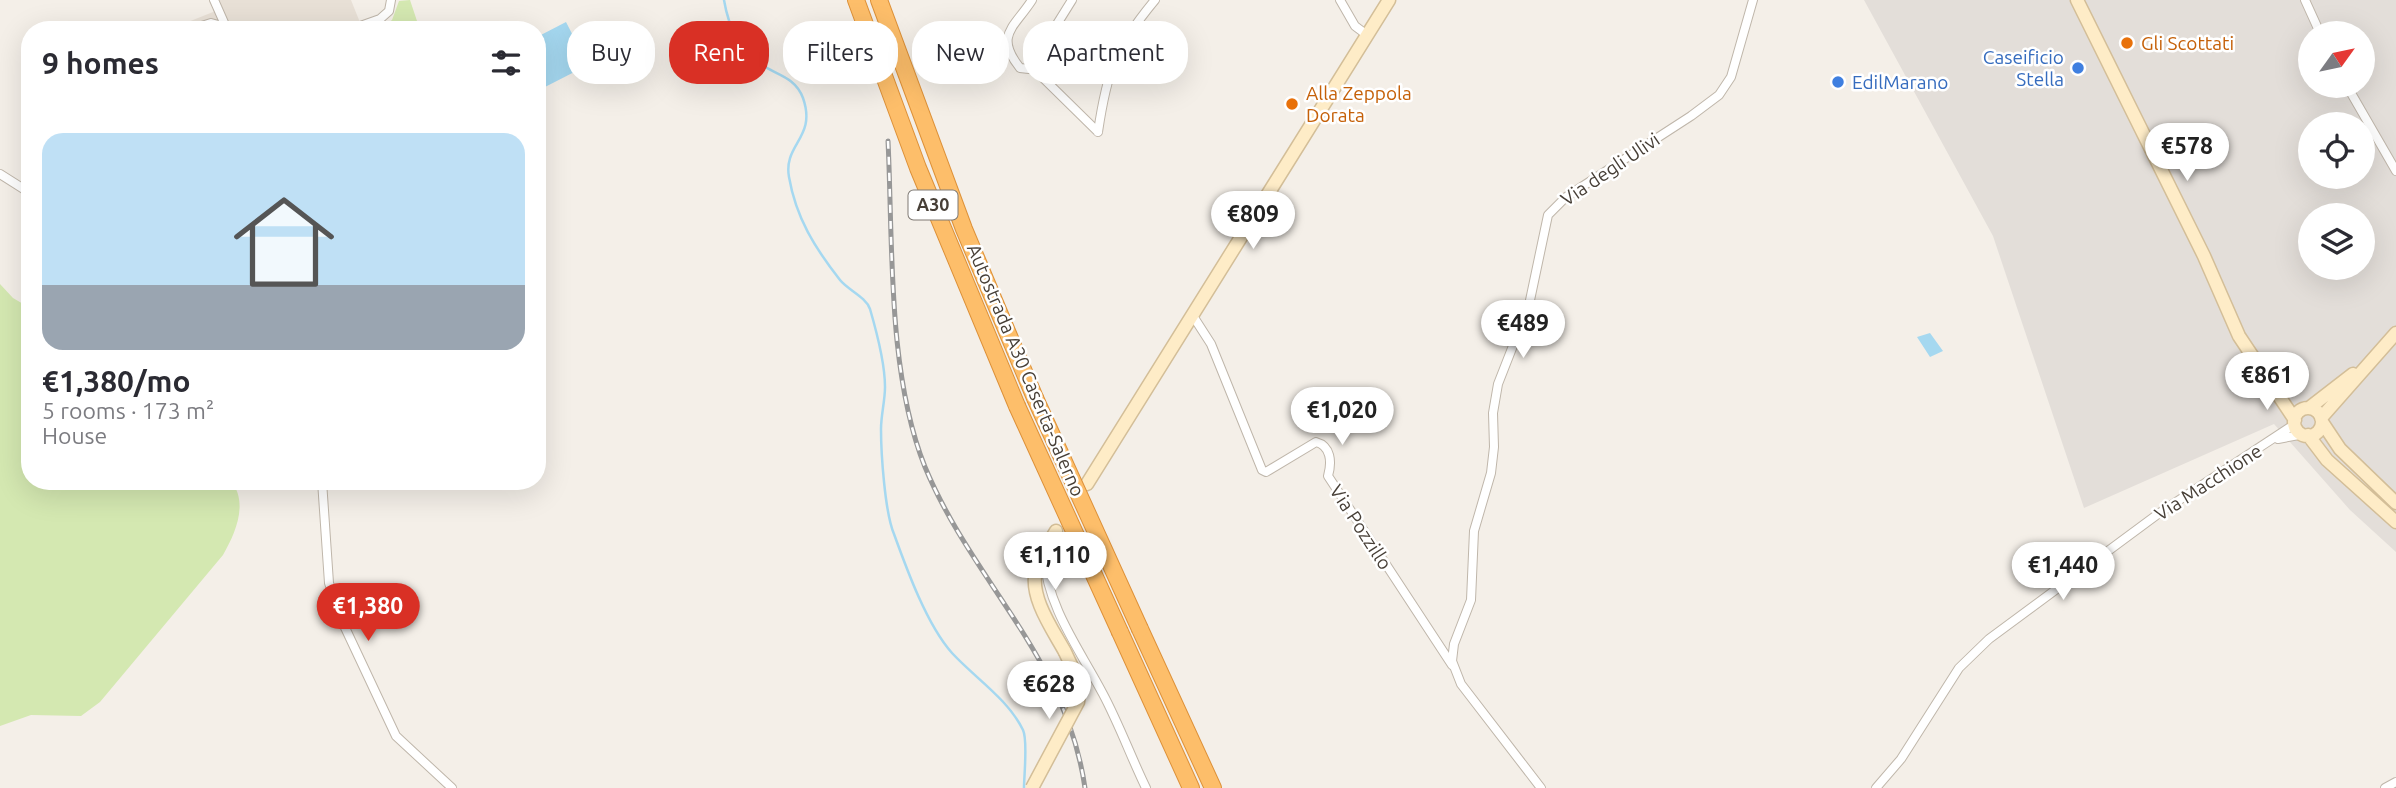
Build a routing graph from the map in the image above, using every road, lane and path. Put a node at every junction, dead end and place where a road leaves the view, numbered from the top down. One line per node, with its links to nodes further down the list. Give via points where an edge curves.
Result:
1 (214, 0): 13 (street)
2 (391, 0): 14 (street, via 389,11)
3 (856, 0): 44 (highway, Autostrada A30 Caserta-Salerno / A30, bridge, via 918,168 1017,406)
4 (879, 0): 45 (highway, Autostrada A30 Caserta-Salerno / A30, bridge, via 964,229 1035,398)
5 (1032, 0): 6 (street, via 1006,40 1009,55 1020,68 1029,69)
6 (1072, 0)
7 (1154, 0): 15 (street)
8 (1340, 0): 17 (street, via 1355,26)
9 (1389, 0): 17 (street)
10 (1753, 0): 39 (street, Via degli Ulivi, via 1731,77 1719,95 1566,197 1548,215 1529,305 1498,384 1491,473 1475,530 1471,600 1454,644)
11 (2077, 0): 27 (street, via 2239,336)
12 (2305, 0): 16 (street)
13 (223, 21)
14 (374, 21)
15 (1137, 21)
16 (2315, 21)
17 (1367, 35): 24 (street)
18 (1049, 84): 19 (street, via 1098,132)
19 (1107, 84)
20 (2354, 98): 21 (street)
21 (2396, 172)
22 (0, 174): 23 (street)
23 (21, 187)
24 (1193, 316): 33 (street); 39 (street, Via Pozzillo, via 1211,344 1262,470 1281,465 1316,442 1325,447 1331,456 1328,476)
25 (2396, 333): 26 (street)
26 (2375, 356): 28 (street); 29 (street)
27 (2267, 383): 28 (street); 30 (street)
28 (2306, 408): 29 (street, via 2317,411); 30 (street)
29 (2322, 420): 31 (street, via 2316,433); 35 (street, via 2340,449)
30 (2295, 422): 31 (street); 32 (street, Via Macchione)
31 (2306, 435): 32 (street, Via Macchione); 36 (street)
32 (2275, 439): 47 (street, Via Macchione, via 2158,514 1989,639 1959,668 1908,748)
33 (1087, 484)
34 (324, 490): 41 (street, via 329,583 341,620 396,736)
35 (2396, 503)
36 (2396, 522)
37 (1056, 531): 38 (street)
38 (1044, 553): 42 (street, bridge, via 1035,581 1045,614 1080,684 1078,702); 43 (street, via 1045,576 1057,607)
39 (1454, 668): 46 (street, via 1461,684)
40 (2396, 782): 48 (street)
41 (452, 788)
42 (1032, 788)
43 (1146, 788)
44 (1191, 788)
45 (1213, 788)
46 (1541, 788)
47 (1876, 788)
48 (2385, 788)

